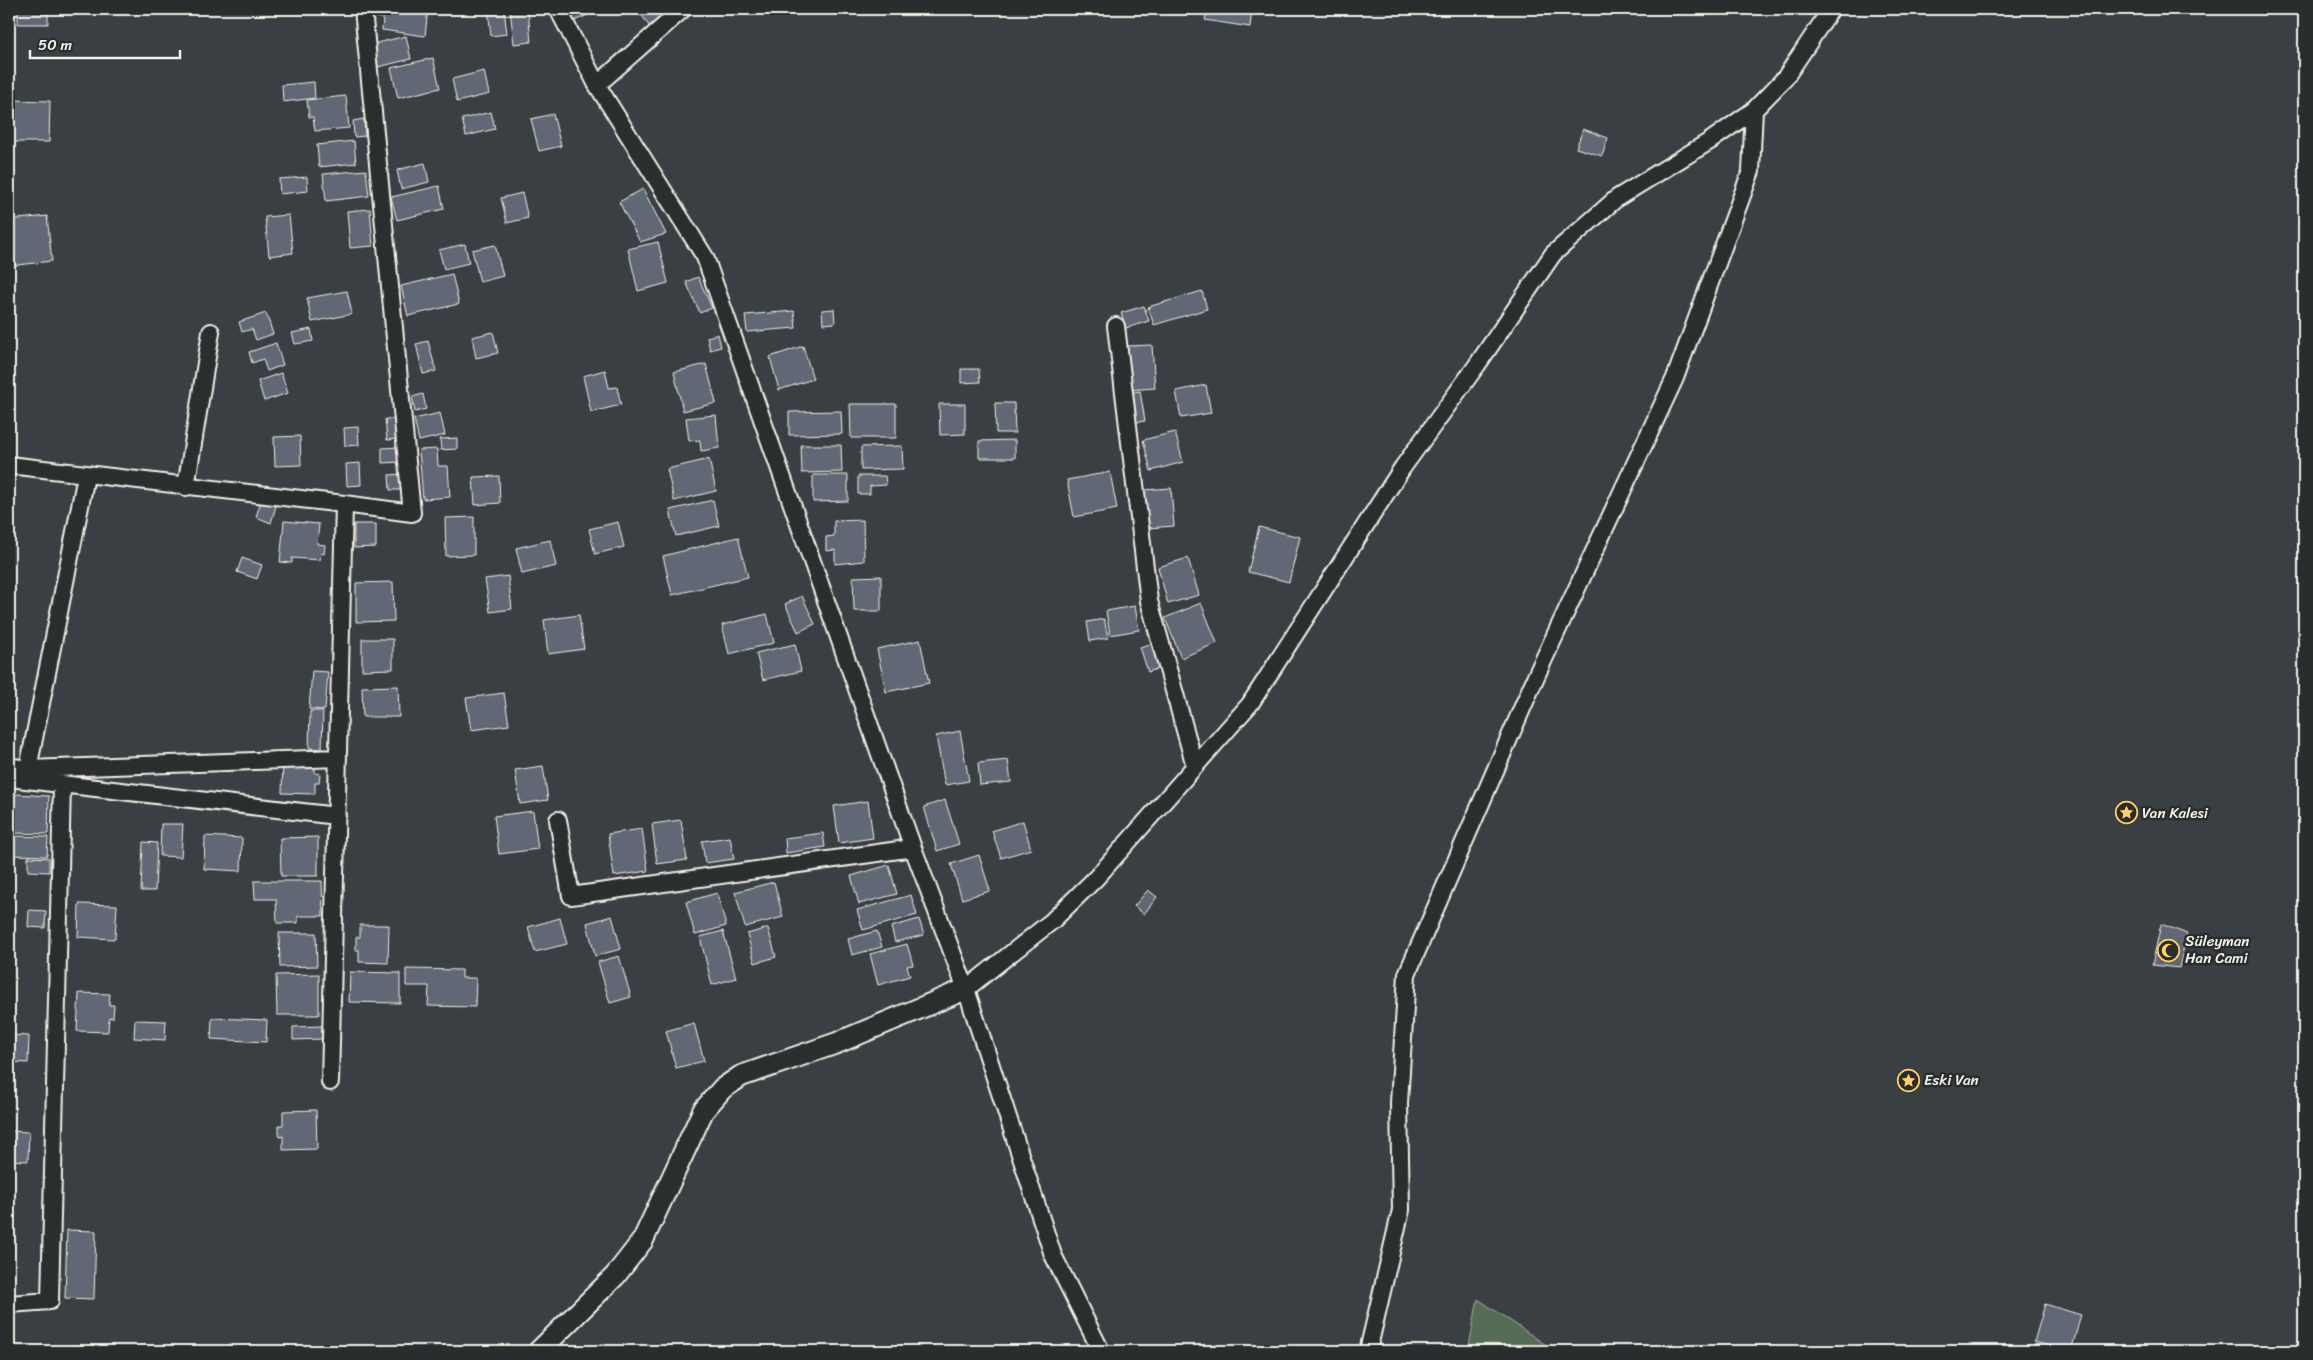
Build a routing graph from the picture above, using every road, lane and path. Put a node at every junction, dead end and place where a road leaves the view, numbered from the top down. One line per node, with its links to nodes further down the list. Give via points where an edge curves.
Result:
1 (363, 9): 12 (street, via 412,513)
2 (558, 9): 5 (street)
3 (684, 9): 5 (street)
4 (1831, 9): 6 (street, via 1785,78)
5 (596, 85): 21 (street, via 705,257)
6 (1754, 110): 15 (street, via 1617,198 1553,254 1403,467 1250,704); 27 (street, via 1751,171 1675,378 1538,674 1407,974 1399,1103 1401,1210)
7 (1116, 326): 15 (street, via 1148,601)
8 (211, 332): 11 (street)
9 (9, 465): 10 (street)
10 (86, 476): 11 (street); 16 (street)
11 (186, 487): 12 (street)
12 (344, 504): 13 (street)
13 (338, 758): 16 (street); 19 (street)
14 (9, 766): 16 (street)
15 (1195, 766): 22 (street, via 1097,877 1058,915)
16 (28, 770)
17 (9, 778): 18 (street)
18 (62, 784): 19 (street); 24 (street, via 50,1301)
19 (337, 816): 23 (street)
20 (558, 820): 21 (street, via 571,896)
21 (913, 848): 22 (street)
22 (966, 989): 25 (street, via 837,1044 742,1076 722,1089 703,1112 643,1240 615,1276); 26 (street, via 1053,1256)
23 (330, 1082)
24 (9, 1304)
25 (539, 1351)
26 (1101, 1351)
27 (1368, 1351)

